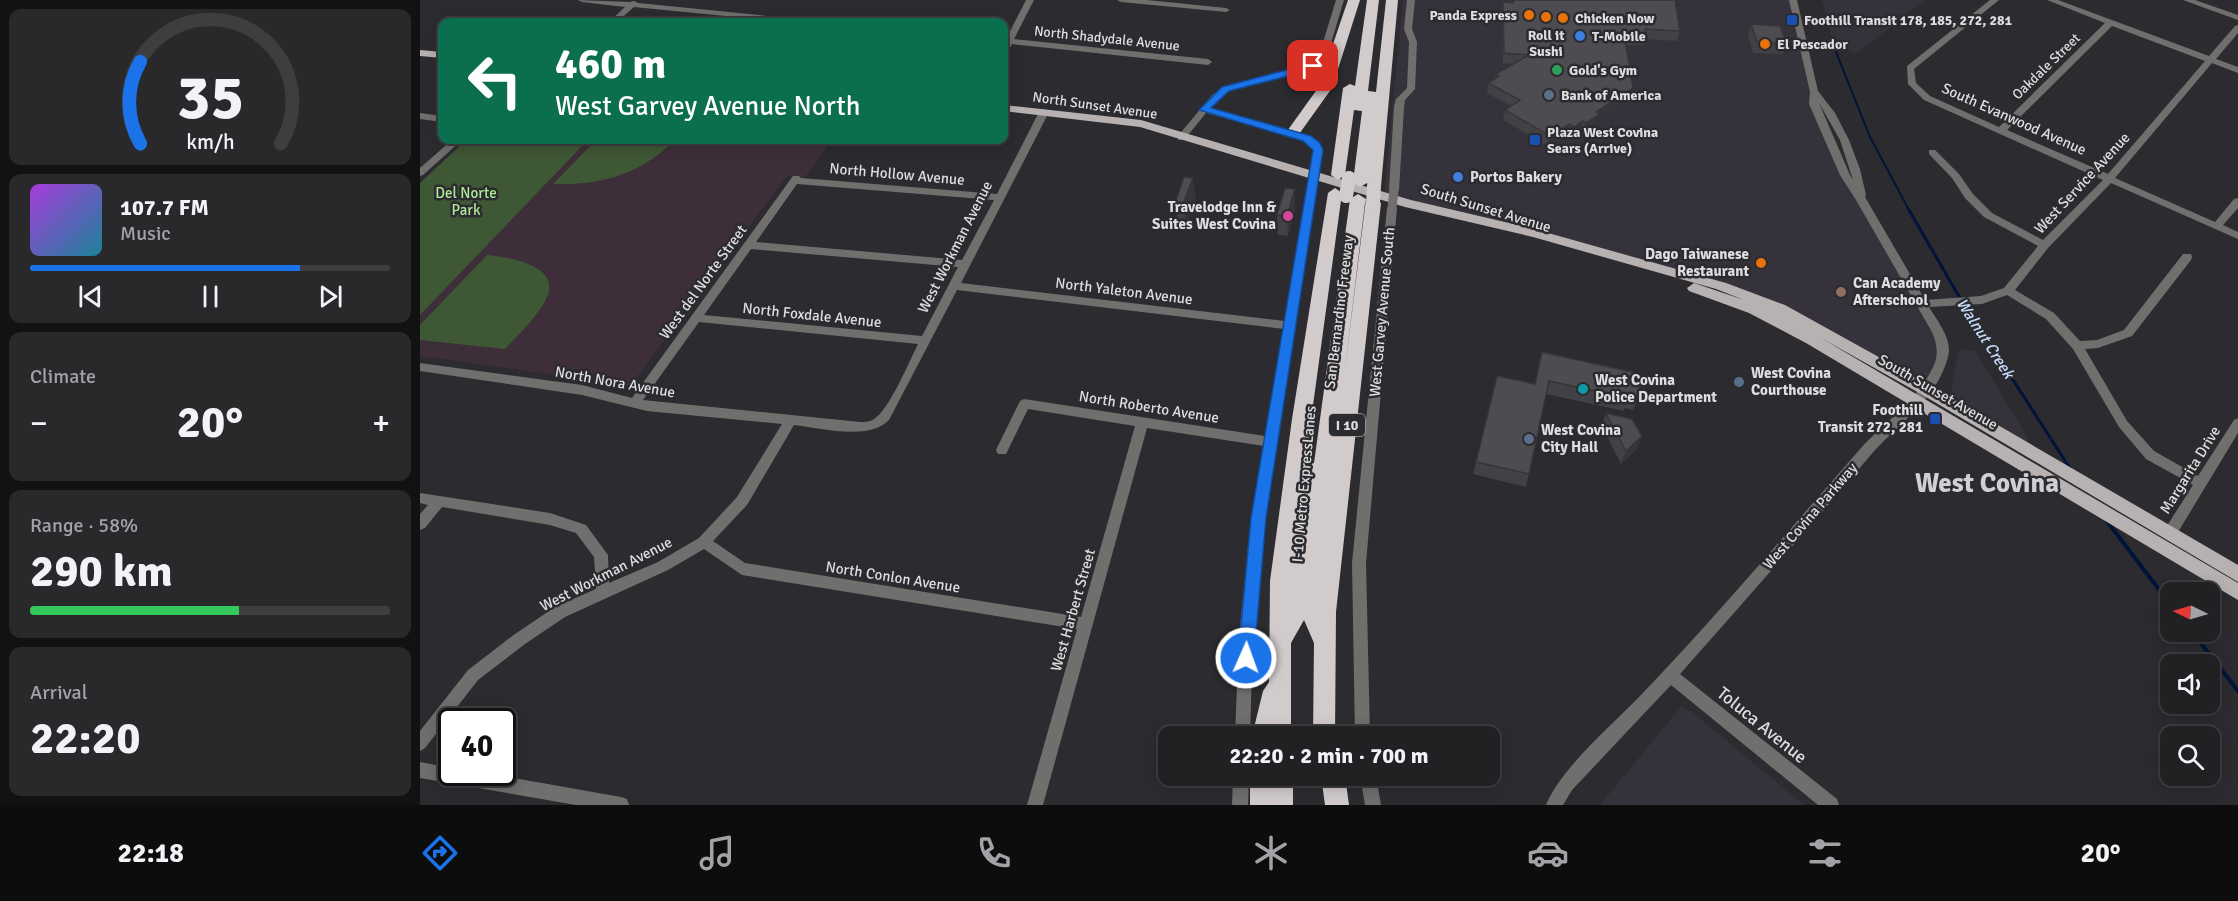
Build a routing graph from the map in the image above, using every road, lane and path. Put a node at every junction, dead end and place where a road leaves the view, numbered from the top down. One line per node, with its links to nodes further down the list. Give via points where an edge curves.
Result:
1 (582, 0): 15 (street)
2 (1030, 0): 22 (street)
3 (1121, 0): 16 (street)
4 (1340, 0): 33 (street, via 1324,53 1313,66 1232,86)
5 (1354, 0): 40 (highway, via 1325,88)
6 (1364, 0): 48 (highway, San Bernardino Freeway / I 10)
7 (1373, 0): 48 (highway, I-10 Metro ExpressLanes)
8 (1383, 0): 48 (highway, I-10 Metro ExpressLanes)
9 (1392, 0): 48 (highway, San Bernardino Freeway / I 10)
10 (1411, 0): 91 (street, West Garvey Avenue South, bridge, via 1411,89 1399,107 1359,563)
11 (1793, 0): 31 (street, West Covina Parkway)
12 (1995, 0): 39 (street, South Evanwood Avenue, via 1910,68 1912,84 1927,98)
13 (2051, 0): 20 (street)
14 (2187, 0): 19 (street)
15 (634, 3): 17 (street); 18 (street)
16 (1226, 10)
17 (617, 18)
18 (771, 18)
19 (2238, 18)
20 (2110, 22): 28 (street); 39 (street, Oakdale Street)
21 (2238, 28): 28 (street, West Service Avenue)
22 (1008, 38)
23 (1008, 41): 29 (street, North Shadydale Avenue)
24 (420, 45): 25 (main road)
25 (438, 47)
26 (420, 53): 27 (main road)
27 (438, 55)
28 (2211, 60): 30 (street); 46 (street, West Service Avenue)
29 (1208, 62)
30 (2238, 70)
31 (1814, 92): 38 (street, West Covina Parkway); 44 (street, West Covina Parkway, via 1827,104)
32 (1008, 109): 35 (main road, North Sunset Avenue)
33 (1204, 110): 40 (street); 41 (street)
34 (420, 116): 37 (street)
35 (1041, 116): 36 (main road, North Sunset Avenue); 41 (main road, North Sunset Avenue); 50 (street, West Workman Avenue)
36 (1008, 117)
37 (438, 118)
38 (1820, 118): 44 (street, via 1826,119 1842,155); 49 (street, West Covina Parkway, via 1845,175)
39 (2001, 130): 46 (street, South Evanwood Avenue)
40 (1292, 134): 62 (street, bridge, via 1307,138 1316,146 1316,168)
41 (1181, 138): 48 (main road, North Sunset Avenue)
42 (453, 144): 45 (street)
43 (1932, 152): 55 (street, via 1988,215)
44 (1852, 162): 49 (street, West Covina Parkway)
45 (420, 173)
46 (2110, 178): 52 (street, South Evanwood Avenue); 55 (street, West Service Avenue)
47 (795, 179): 50 (street, North Hollow Avenue); 54 (street, West del Norte Street)
48 (1355, 189): 66 (main road, South Sunset Avenue, via 1721,286 1780,309); 85 (highway, I-10 Metro ExpressLanes, via 1305,514 1298,611 1281,640); 90 (highway, San Bernardino Freeway / I 10, via 1325,612)
49 (1861, 195): 60 (street, West Covina Parkway)
50 (999, 197): 57 (street, West Workman Avenue)
51 (2238, 201): 52 (street)
52 (2217, 226): 53 (street, South Evanwood Avenue)
53 (2238, 236)
54 (748, 245): 57 (street); 61 (street, West del Norte Street)
55 (2044, 245): 59 (street, West Service Avenue)
56 (2187, 257): 64 (street, via 2128,333 2098,344)
57 (965, 264): 58 (street, West Workman Avenue)
58 (954, 286): 62 (street, North Yaleton Avenue); 63 (street, West Workman Avenue)
59 (2008, 291): 60 (street, via 1983,300); 64 (street, via 2050,316)
60 (1921, 304): 66 (street, West Covina Parkway, via 1938,332 1943,354)
61 (696, 318): 63 (street, North Foxdale Avenue); 67 (street, West del Norte Street)
62 (1291, 326): 72 (street)
63 (926, 341): 71 (street, West Workman Avenue, via 888,413)
64 (2077, 346): 74 (street, via 2123,424 2150,455)
65 (420, 367): 67 (street, North Nora Avenue, via 582,390)
66 (1921, 395): 78 (main road, South Sunset Avenue); 86 (street, West Covina Parkway, via 1863,454)
67 (634, 404): 68 (street, North Nora Avenue)
68 (791, 420): 71 (street, North Nora Avenue, via 860,427); 80 (street, West Workman Avenue, via 742,501)
69 (1142, 423): 72 (street, North Roberto Avenue); 73 (street, North Roberto Avenue, via 1024,404); 84 (street, West Harbert Street)
70 (2238, 423): 74 (street, Margarita Drive)
71 (876, 424)
72 (1270, 442): 87 (street, via 1250,590)
73 (1002, 450)
74 (2200, 483): 79 (street, Margarita Drive)
75 (420, 498): 76 (street)
76 (440, 501): 77 (street); 82 (street, via 550,519 581,529 601,555)
77 (420, 524)
78 (2144, 528): 79 (main road, South Sunset Avenue); 83 (main road, South Sunset Avenue)
79 (2170, 533): 81 (main road, South Sunset Avenue)
80 (704, 542): 82 (street, West Workman Avenue, via 663,566); 84 (street, North Conlon Avenue, via 742,569)
81 (2238, 574)
82 (603, 591): 92 (street, West Workman Avenue, via 560,612 473,675)
83 (2238, 592)
84 (1086, 624): 101 (street, West Harbert Street)
85 (1280, 669): 88 (highway); 89 (highway)
86 (1670, 675): 108 (street, West Covina Parkway, via 1566,784); 109 (street, Toluca Avenue)
87 (1243, 726)
88 (1266, 726)
89 (1280, 726)
90 (1325, 726)
91 (1362, 726)
92 (420, 743)
93 (420, 770): 100 (street)
94 (1241, 786): 102 (street)
95 (1262, 786): 103 (highway)
96 (1281, 786): 104 (highway)
97 (1325, 786): 105 (highway)
98 (1335, 786): 106 (highway)
99 (1370, 786): 107 (street)
100 (621, 805)
101 (1035, 805)
102 (1240, 805)
103 (1262, 805)
104 (1281, 805)
105 (1325, 805)
106 (1337, 805)
107 (1374, 805)
108 (1554, 805)
109 (1830, 805)

